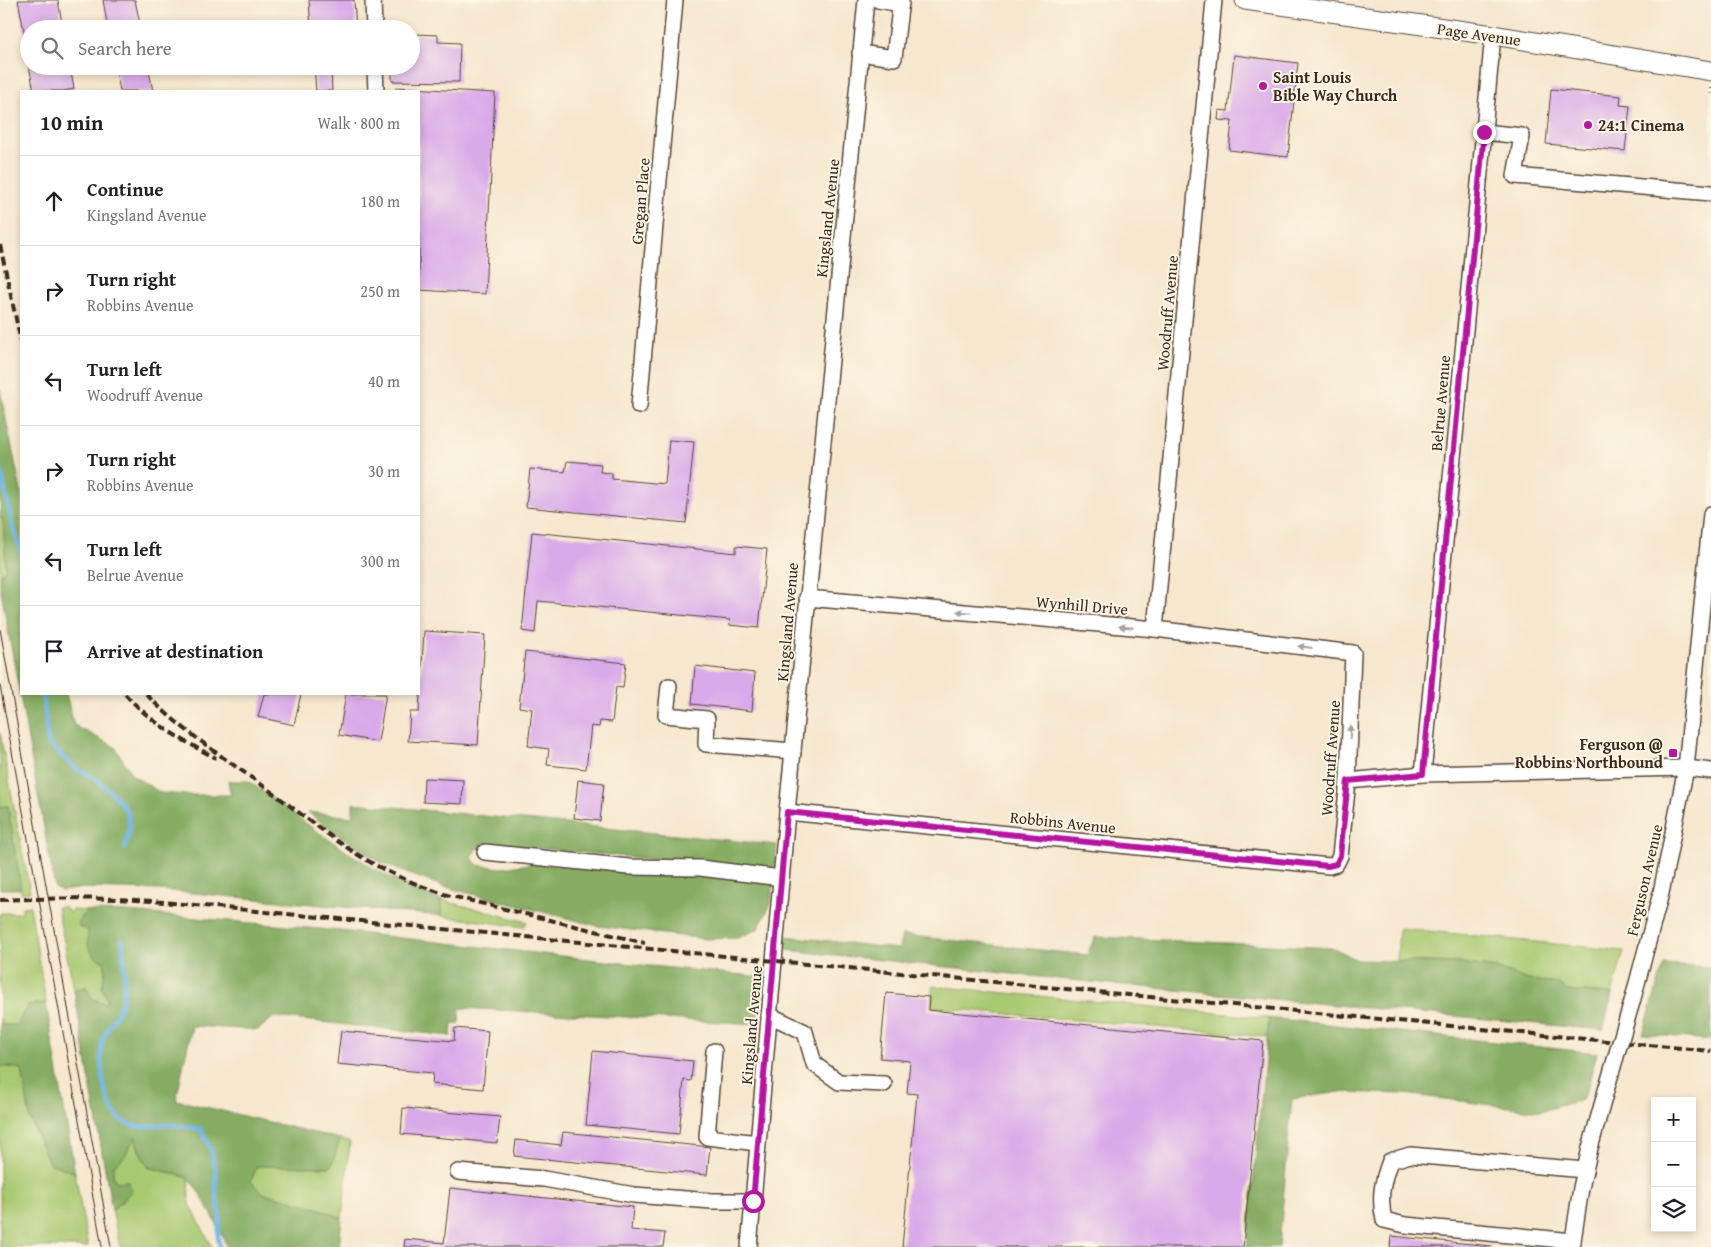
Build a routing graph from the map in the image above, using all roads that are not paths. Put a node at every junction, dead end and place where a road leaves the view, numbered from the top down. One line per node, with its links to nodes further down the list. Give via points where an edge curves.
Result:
1 (373, 0): 8 (street)
2 (675, 0): 16 (street, Gregan Place)
3 (866, 0): 10 (street, Kingsland Avenue)
4 (878, 0): 7 (street)
5 (1214, 0): 19 (street, Woodruff Avenue)
6 (1246, 0): 9 (main road, Page Avenue)
7 (901, 2): 10 (street, via 894,58)
8 (374, 20)
9 (1493, 35): 11 (main road, Page Avenue); 14 (street, Belrue Avenue)
10 (860, 52): 18 (street, Kingsland Avenue)
11 (1711, 71)
12 (375, 75): 13 (street)
13 (376, 90)
14 (1484, 132): 15 (street, via 1522,136 1515,176); 25 (street, Belrue Avenue)
15 (1711, 193)
16 (639, 406)
17 (1711, 514): 23 (street, Ferguson Avenue)
18 (807, 598): 19 (street, Wynhill Drive, one-way to 18); 22 (street, Kingsland Avenue)
19 (1155, 629): 20 (street, Wynhill Drive, one-way to 19)
20 (1353, 653): 26 (street, Woodruff Avenue, one-way to 20)
21 (669, 686): 22 (street, via 666,715 708,719 706,744)
22 (793, 751): 27 (street, Kingsland Avenue)
23 (1686, 768): 24 (street); 25 (street); 35 (street, Ferguson Avenue, bridge, via 1661,893)
24 (1711, 771)
25 (1423, 774): 26 (street)
26 (1348, 781): 29 (street, Woodruff Avenue, via 1340,856)
27 (787, 812): 29 (street, Robbins Avenue, via 1328,866); 30 (street, Kingsland Avenue)
28 (485, 852): 30 (street, via 629,867 700,868)
29 (1336, 864)
30 (781, 878): 31 (street, Kingsland Avenue)
31 (769, 1015): 33 (street, via 805,1032 814,1064 838,1082); 34 (street, Kingsland Avenue)
32 (714, 1051): 34 (street, via 707,1137)
33 (884, 1084)
34 (758, 1143): 37 (street, Kingsland Avenue)
35 (1585, 1170): 38 (street, Ferguson Avenue); 38 (street, via 1410,1155 1390,1161 1384,1177 1381,1205 1384,1220)
36 (458, 1172): 37 (street, via 544,1179 634,1195)
37 (753, 1201): 39 (street, Kingsland Avenue)
38 (1573, 1244)
39 (750, 1247)

